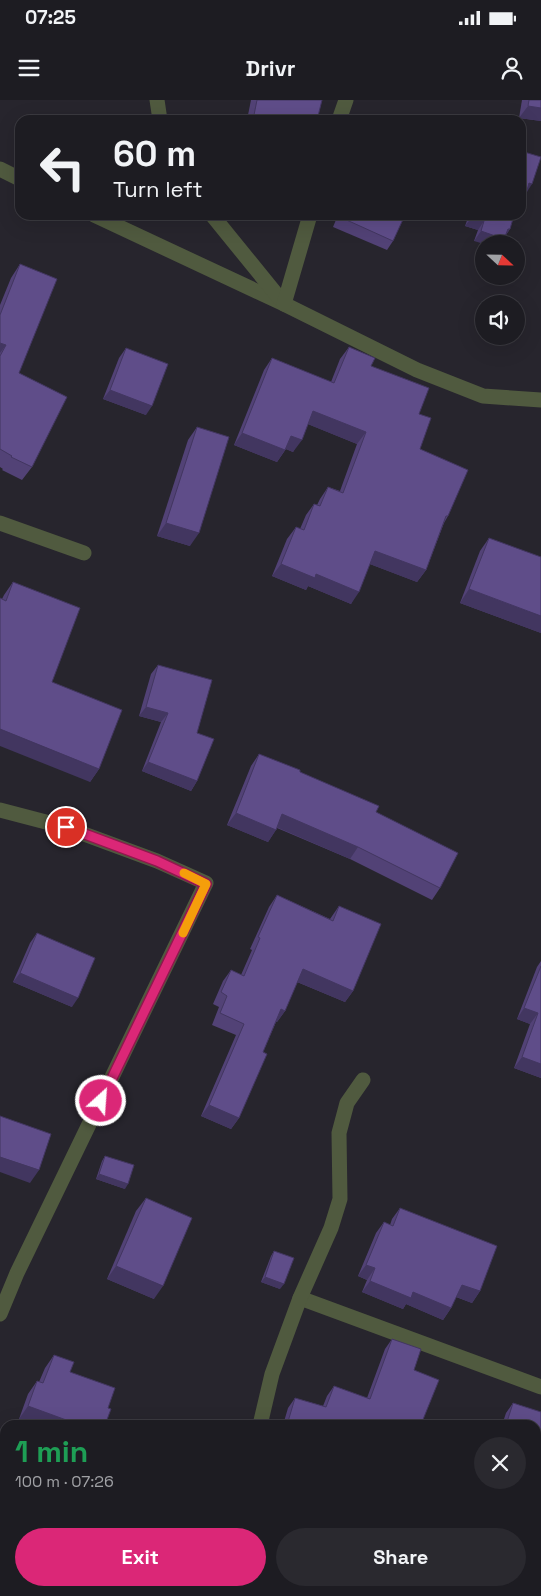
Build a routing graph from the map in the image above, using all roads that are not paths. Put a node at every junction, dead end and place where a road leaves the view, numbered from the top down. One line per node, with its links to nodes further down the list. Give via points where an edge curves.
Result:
1 (157, 100): 3 (street)
2 (346, 100): 4 (street)
3 (159, 115)
4 (342, 115)
5 (0, 169): 6 (street)
6 (15, 176)
7 (105, 220): 10 (street)
8 (216, 220): 10 (street)
9 (309, 220): 10 (street)
10 (284, 304): 11 (street, via 417,370 483,396)
11 (541, 400)
12 (0, 523): 13 (street)
13 (84, 554)
14 (0, 810): 17 (street, via 66,827 157,861 206,884)
15 (363, 1080): 16 (street, via 347,1103 340,1133 340,1199 331,1228)
16 (300, 1298): 18 (street); 19 (street, via 272,1374)
17 (0, 1314)
18 (541, 1387)
19 (261, 1420)

